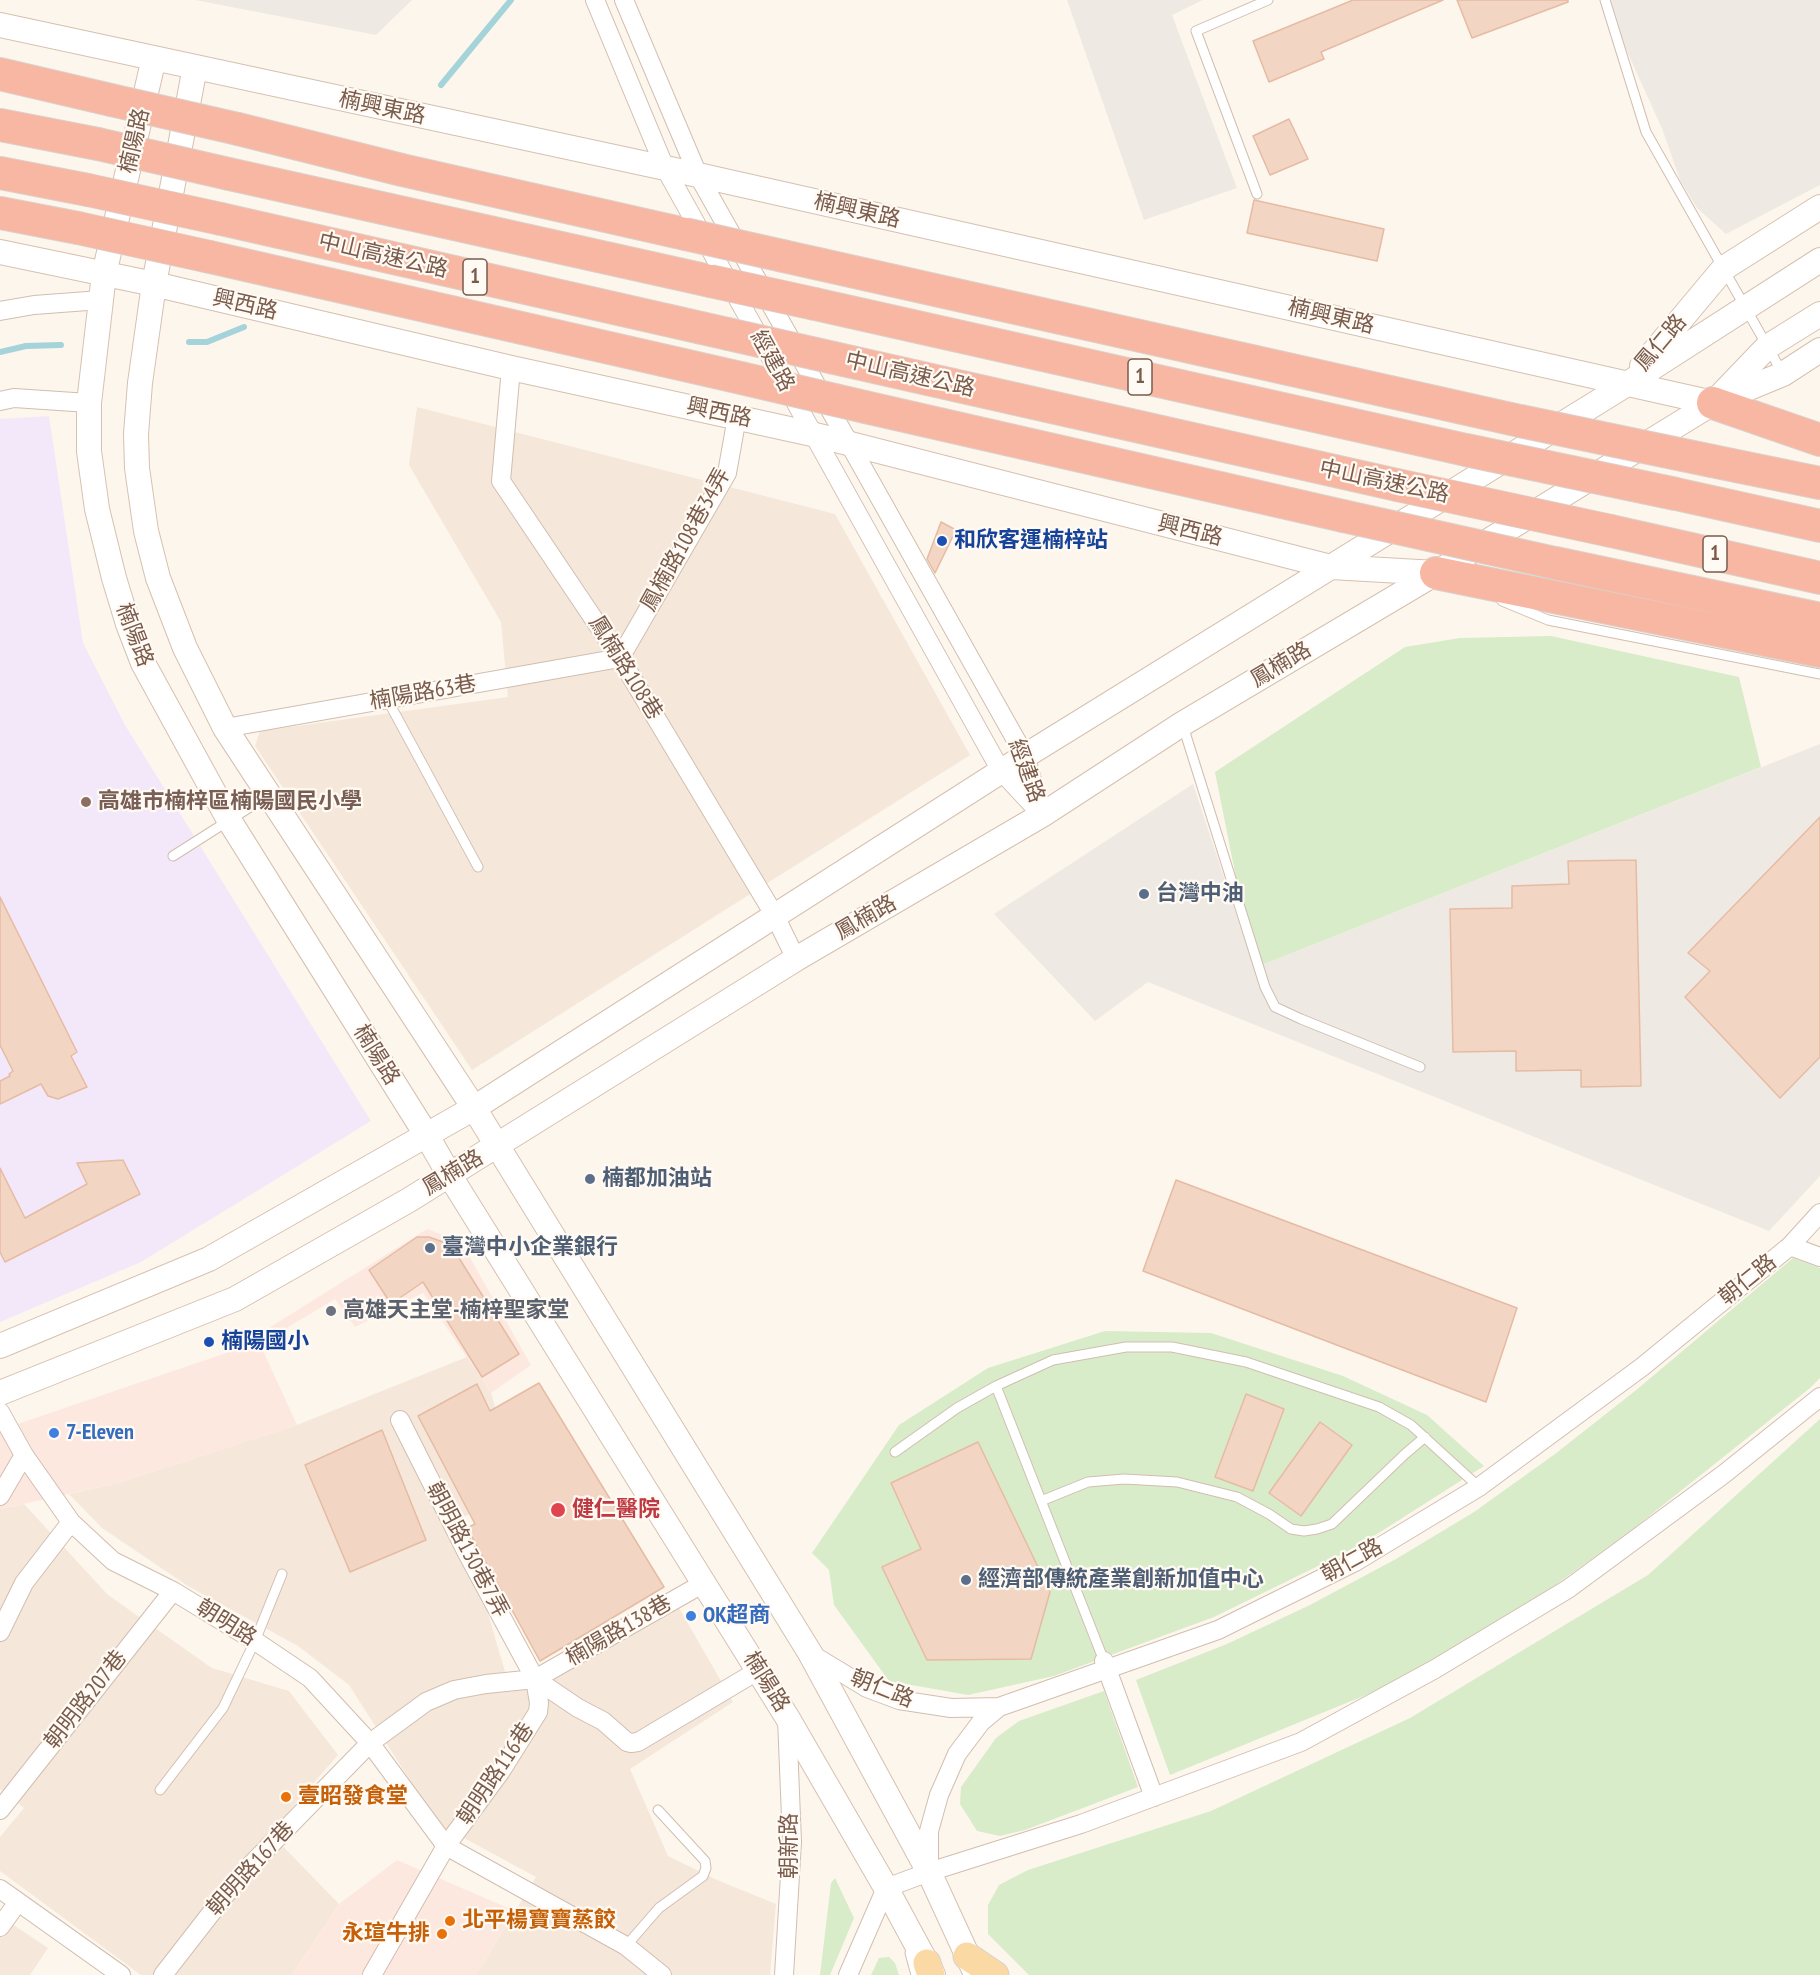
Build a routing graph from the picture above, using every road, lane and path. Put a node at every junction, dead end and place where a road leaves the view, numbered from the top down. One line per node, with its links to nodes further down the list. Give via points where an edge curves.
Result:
1 (595, 0): 10 (street, 經建路)
2 (624, 0): 12 (street, 經建路)
3 (1268, 0): 13 (lane, via 1196,31)
4 (1605, 0): 18 (lane, via 1646,132)
5 (0, 25): 6 (street, 楠興東路)
6 (154, 58): 7 (street, 楠興東路); 19 (street, 楠陽路)
7 (195, 67): 10 (street, 楠興東路); 20 (street, 楠陽路)
8 (0, 74): 37 (highway, bridge, via 685,234 1520,421)
9 (0, 125): 38 (highway, 中山高速公路 / 1, bridge)
10 (666, 168): 12 (street, 楠興東路); 34 (street, 經建路)
11 (0, 173): 41 (highway, 中山高速公路 / 1, bridge, via 221,219)
12 (698, 175): 29 (street, 楠興東路); 36 (street, 經建路)
13 (1257, 194)
14 (1820, 207): 18 (street, 鳳仁路)
15 (0, 213): 44 (highway, bridge, via 210,257 1343,516)
16 (0, 252): 19 (street, 興西路)
17 (1820, 260): 22 (street, 鳳仁路)
18 (1724, 268): 22 (lane); 29 (street, 鳳仁路)
19 (104, 274): 20 (street, 興西路); 21 (street, 楠陽路)
20 (154, 284): 27 (street, 興西路); 50 (street, 楠陽路, via 136,434 146,531 158,578 185,648)
21 (101, 300): 23 (street, via 34,304); 31 (street, 楠陽路)
22 (1746, 307): 25 (lane); 29 (street, 鳳仁路)
23 (0, 311)
24 (1820, 314): 25 (street)
25 (1767, 347): 28 (lane); 32 (street)
26 (1820, 350): 28 (street)
27 (511, 368): 33 (street, 興西路); 46 (street, 鳳楠路108巷, via 501,481)
28 (1783, 374): 32 (street)
29 (1627, 384): 32 (street, 楠興東路); 39 (street, 鳳楠路)
30 (0, 401): 31 (street, via 14,398)
31 (88, 403): 55 (street, 楠陽路, via 88,451 97,509 128,624 143,663)
32 (1713, 404): 35 (highway); 40 (street, 鳳楠路)
33 (737, 417): 34 (street, 興西路); 46 (street, 鳳楠路108巷34弄, via 727,473)
34 (812, 434): 36 (street, 興西路); 52 (street, 經建路)
35 (1820, 440)
36 (850, 444): 39 (street, 興西路); 51 (street, 經建路)
37 (1820, 483)
38 (1820, 526)
39 (1331, 567): 40 (street, 興西路); 51 (street, 鳳楠路)
40 (1436, 573): 42 (lane); 45 (highway); 49 (street, 鳳楠路)
41 (1820, 578)
42 (1487, 594)
43 (1497, 598): 47 (lane, via 1548,620)
44 (1820, 619)
45 (1820, 651)
46 (620, 658): 48 (street, 楠陽路63巷); 58 (street, 鳳楠路108巷)
47 (1820, 674)
48 (387, 699): 50 (street, 楠陽路63巷); 57 (lane)
49 (1182, 723): 54 (street, 鳳楠路); 60 (lane, via 1265,987 1275,1007)
50 (225, 728): 53 (street, 楠陽路)
51 (1025, 756): 52 (street, 鳳楠路); 54 (street, 經建路)
52 (1001, 771): 54 (street, 經建路); 58 (street, 鳳楠路)
53 (269, 795): 55 (lane); 61 (street, 楠陽路)
54 (1042, 815): 59 (street, 鳳楠路)
55 (229, 820): 56 (lane); 62 (street, 楠陽路)
56 (173, 856)
57 (478, 867)
58 (774, 916): 59 (street, 鳳楠路108巷); 61 (street, 鳳楠路)
59 (796, 959): 63 (street, 鳳楠路)
60 (1420, 1067)
61 (474, 1108): 62 (street, 鳳楠路); 63 (street, 楠陽路)
62 (427, 1136): 64 (street, 楠陽路); 68 (street, 鳳楠路, via 209,1259)
63 (497, 1146): 64 (street, 鳳楠路); 86 (street, 楠陽路)
64 (450, 1176): 70 (street, 鳳楠路, via 235,1299); 82 (street, 楠陽路)
65 (1820, 1214): 66 (street, 朝仁路)
66 (1790, 1246): 67 (street); 77 (street, 朝仁路, via 1642,1367)
67 (1820, 1257)
68 (0, 1346)
69 (996, 1386): 74 (lane, via 1053,1360 1126,1347 1172,1347 1246,1362 1379,1407); 75 (lane); 79 (lane)
70 (0, 1393)
71 (1820, 1396): 94 (street, via 1724,1474 1538,1608 1301,1742)
72 (0, 1412): 76 (street, 朝明路)
73 (400, 1420): 89 (street, 朝明路130巷7弄)
74 (1425, 1437): 77 (lane); 79 (lane, via 1332,1524 1317,1529 1291,1529 1237,1497 1177,1482 1088,1482)
75 (895, 1452)
76 (24, 1455): 78 (street); 80 (street, 朝明路)
77 (1479, 1487): 87 (street, 朝仁路, via 1355,1562 1218,1630)
78 (0, 1496)
79 (1041, 1501): 87 (lane)
80 (71, 1522): 83 (street, 朝明路, via 113,1561); 84 (street, via 24,1583)
81 (282, 1574): 85 (lane)
82 (704, 1582): 88 (street, 楠陽路); 89 (street, 楠陽路138巷)
83 (173, 1591): 85 (street, 朝明路); 95 (street, 朝明路207巷)
84 (0, 1632)
85 (255, 1641): 92 (street, 朝明路, via 310,1678); 93 (lane, via 223,1708)
86 (810, 1653): 90 (street, 朝仁路, via 867,1688 899,1700 951,1708); 98 (street, 楠陽路)
87 (1106, 1665): 90 (street, 朝仁路); 94 (street)
88 (759, 1670): 89 (street, via 638,1742 627,1742 603,1721); 91 (street, 楠陽路)
89 (535, 1679): 92 (street, 朝明路167巷, via 454,1690 426,1702); 97 (street, 朝明路116巷, via 537,1712 501,1771)
90 (999, 1707): 98 (street, via 981,1722 957,1754 944,1784 929,1831)
91 (787, 1717): 99 (street, 楠陽路); 110 (street, 朝新路, via 792,1842)
92 (370, 1743): 97 (street, 朝明路); 107 (street, 朝明路167巷, via 240,1876)
93 (160, 1790)
94 (1154, 1797): 98 (street)
95 (0, 1810)
96 (658, 1810): 103 (lane, via 705,1861 706,1868 703,1876 659,1908)
97 (446, 1846): 103 (street, 朝明路); 108 (street)
98 (928, 1872): 99 (street); 104 (street, 楠陽路)
99 (886, 1888): 105 (street, 楠陽路); 111 (street)
100 (0, 1889): 101 (street)
101 (18, 1902): 102 (street); 106 (street)
102 (0, 1927)
103 (626, 1946): 109 (street, 朝明路)
104 (972, 1965): 112 (main road)
105 (927, 1972)
106 (120, 1975)
107 (163, 1975)
108 (372, 1975)
109 (662, 1975)
110 (784, 1975)
111 (848, 1975)
112 (995, 1975)

